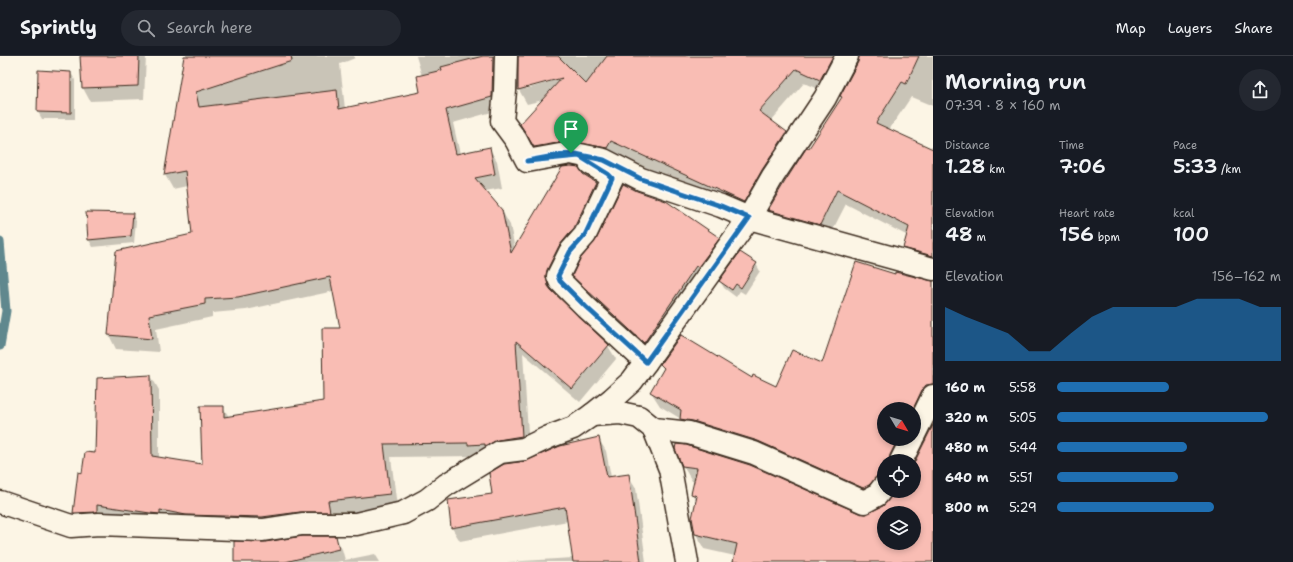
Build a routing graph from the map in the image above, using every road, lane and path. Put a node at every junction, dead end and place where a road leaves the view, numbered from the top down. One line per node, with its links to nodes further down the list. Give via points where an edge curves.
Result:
1 (506, 56): 3 (street, via 502,121)
2 (847, 56): 4 (street, via 825,98 773,176)
3 (527, 161): 4 (street, via 571,153 604,160 641,179); 6 (street, via 579,156 612,178 585,235 570,252 558,276 586,307)
4 (749, 218): 5 (street); 6 (street)
5 (933, 269)
6 (646, 362): 8 (street, via 632,381)
7 (933, 396): 9 (street)
8 (592, 415): 10 (street, via 620,413 639,417); 12 (street, via 573,428 549,436 524,449 500,452 446,485 428,500 403,513 356,524 302,524 263,530 99,524 71,526)
9 (921, 421)
10 (654, 429): 11 (street, via 690,433 754,454 864,502); 13 (street, via 670,469)
11 (877, 495)
12 (0, 502)
13 (687, 562)

